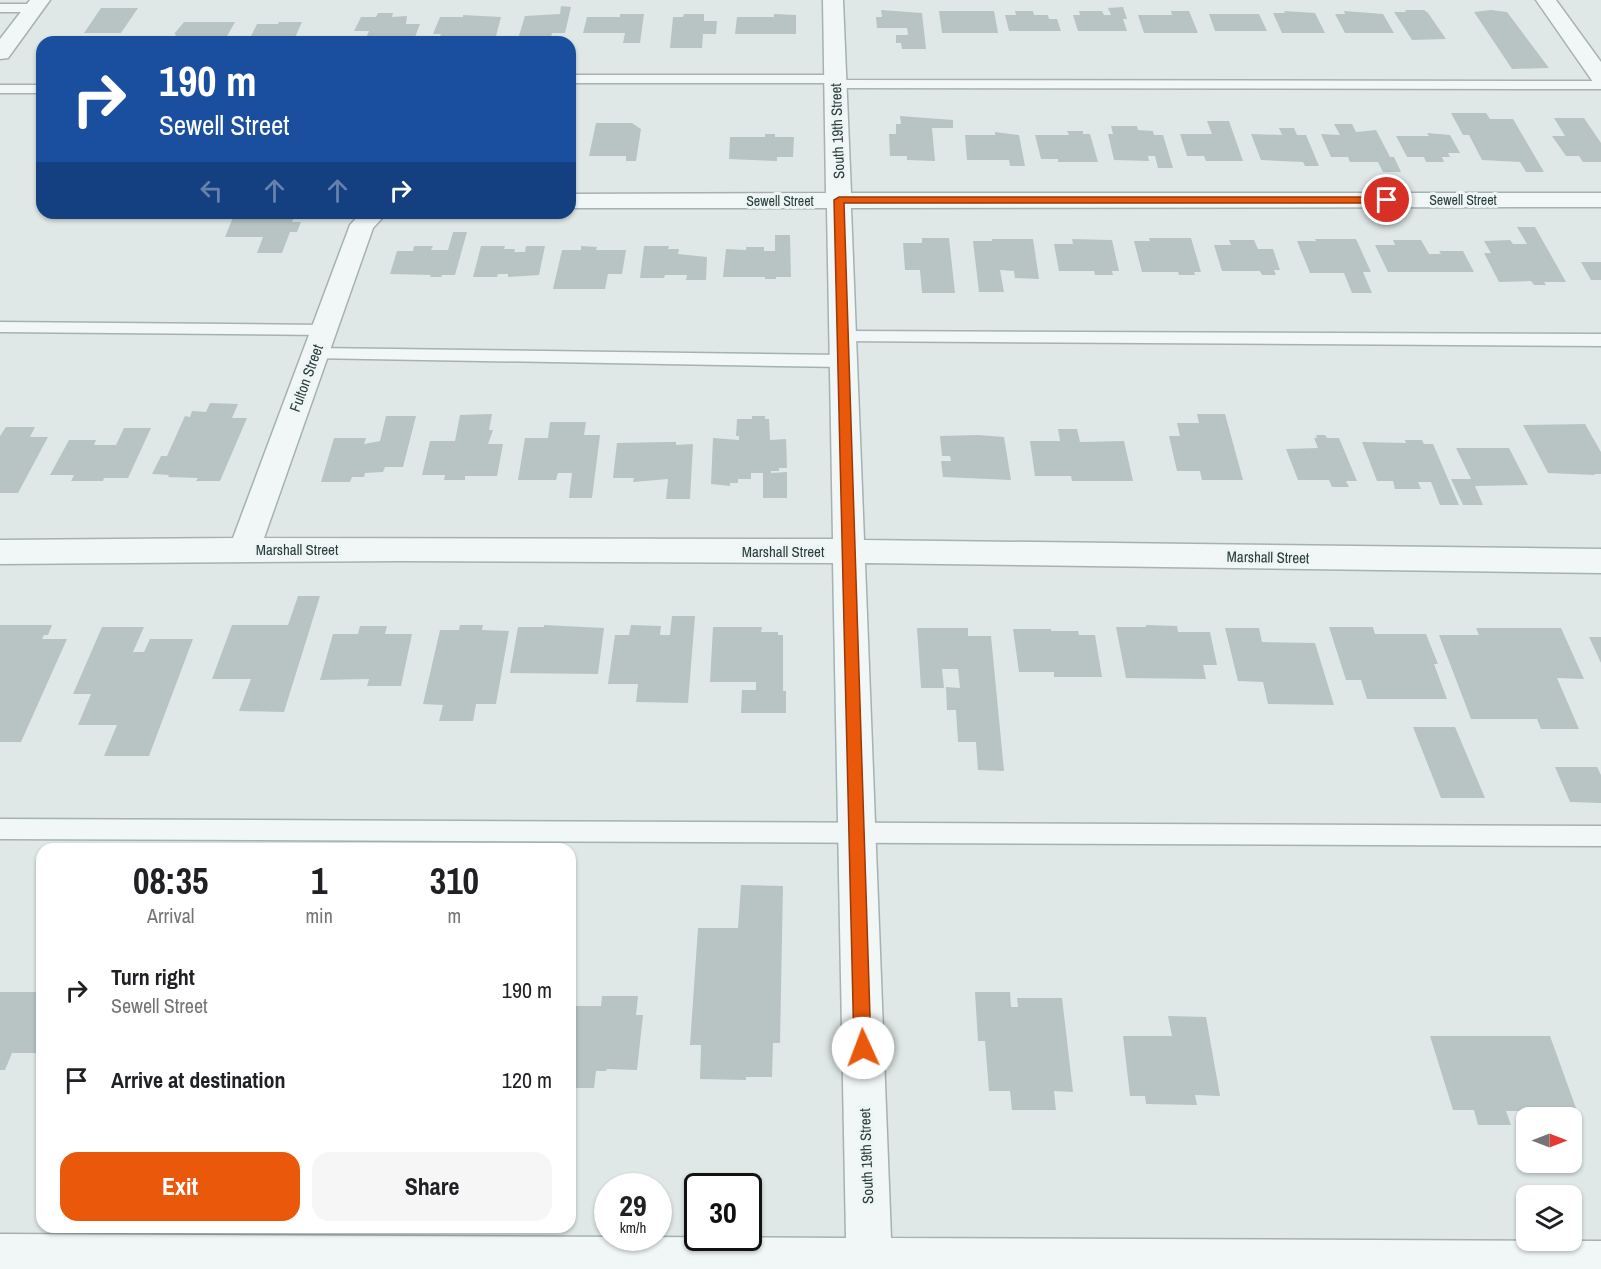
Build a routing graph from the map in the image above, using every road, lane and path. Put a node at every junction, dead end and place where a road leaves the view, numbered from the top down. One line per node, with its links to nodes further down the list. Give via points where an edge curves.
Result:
1 (833, 0): 8 (street, South 19th Street)
2 (1546, 0): 6 (street)
3 (37, 4): 4 (lane); 5 (street)
4 (0, 8)
5 (0, 53)
6 (1600, 78): 8 (lane)
7 (576, 79): 8 (lane)
8 (835, 82): 11 (street, South 19th Street)
9 (0, 89): 10 (lane)
10 (36, 89)
11 (839, 200): 12 (street, Sewell Street); 13 (street, Sewell Street); 18 (street, South 19th Street)
12 (1601, 200)
13 (576, 201)
14 (368, 219): 17 (street, Fulton Street, via 362,225)
15 (0, 327): 17 (lane)
16 (1601, 340): 18 (lane)
17 (319, 342): 18 (lane); 19 (street, Fulton Street)
18 (843, 349): 21 (street, South 19th Street)
19 (245, 548): 20 (street, Marshall Street); 21 (street, Marshall Street)
20 (0, 552)
21 (849, 552): 22 (street, Marshall Street); 24 (street, South 19th Street)
22 (1601, 561)
23 (0, 828): 24 (lane)
24 (857, 834): 25 (lane); 28 (street, South 19th Street)
25 (1601, 836)
26 (0, 1257): 28 (street)
27 (1601, 1264): 29 (street)
28 (869, 1266): 29 (street)
29 (1271, 1266)

